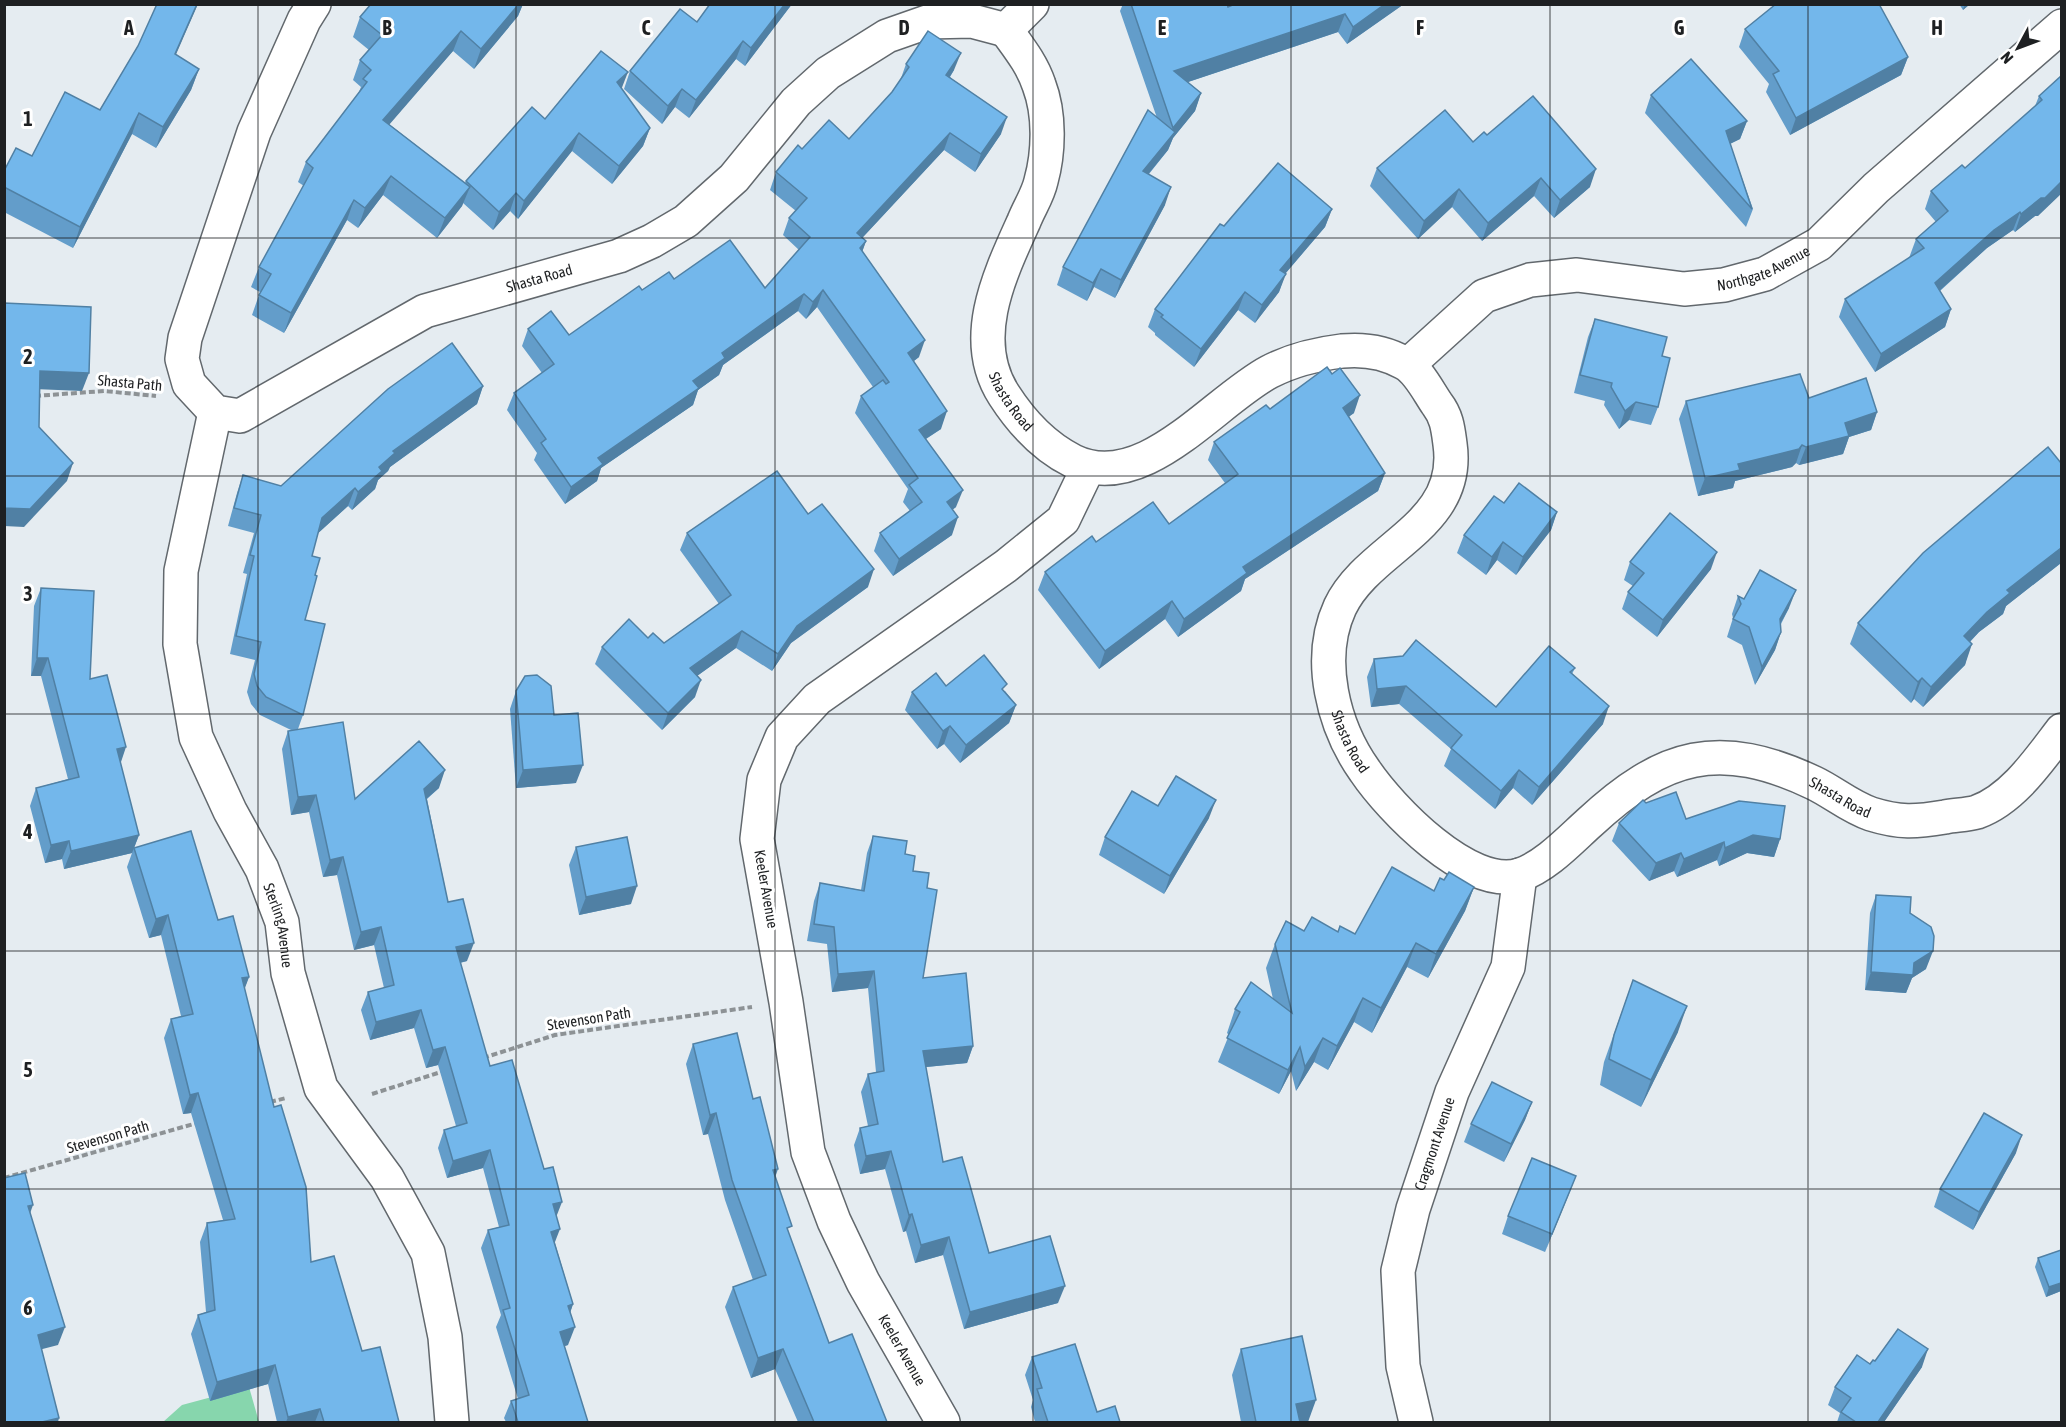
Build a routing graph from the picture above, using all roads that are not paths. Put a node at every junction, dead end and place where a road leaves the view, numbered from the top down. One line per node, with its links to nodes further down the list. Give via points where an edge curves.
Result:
1 (314, 4): 6 (street, via 254,132 185,338 182,359 189,384)
2 (1032, 4): 4 (street)
3 (2061, 26): 5 (street, Northgate Avenue, via 1876,188 1819,244 1765,274 1724,285 1684,289 1577,275 1530,280 1484,296)
4 (1006, 30): 6 (street, Shasta Road, via 972,21 927,22 887,36 828,74 796,102 734,178 686,221 652,241 619,256 425,311 240,416); 7 (street, Shasta Road, via 1029,62 1041,90 1048,124 1041,181 996,286 989,316 988,354 999,389 1026,427 1056,453)
5 (1409, 364): 7 (street, Shasta Road, via 1364,349 1316,354 1269,372 1155,454 1115,469); 9 (street, Shasta Road, via 1446,417 1452,457 1446,489 1432,512 1405,541 1369,568 1341,605 1330,640 1328,674 1344,736 1388,801 1453,857 1499,876)
6 (215, 412): 10 (street, Sterling Avenue, via 181,571 180,644 196,737 262,869 282,922 288,973 328,1097 387,1178 428,1253 445,1337)
7 (1088, 468): 11 (street, Keeler Avenue, via 1062,520 1006,566 817,699 782,737 764,780 757,839 808,1152 863,1282)
8 (2061, 730): 9 (street, Shasta Road, via 2031,771 1979,811 1905,823 1865,812 1816,784 1768,764 1726,757 1675,763 1634,784 1555,853)
9 (1520, 875): 12 (street, Cragmont Avenue, via 1508,967 1452,1092 1413,1209 1398,1271 1403,1366)
10 (452, 1422)
11 (943, 1422)
12 (1416, 1422)

